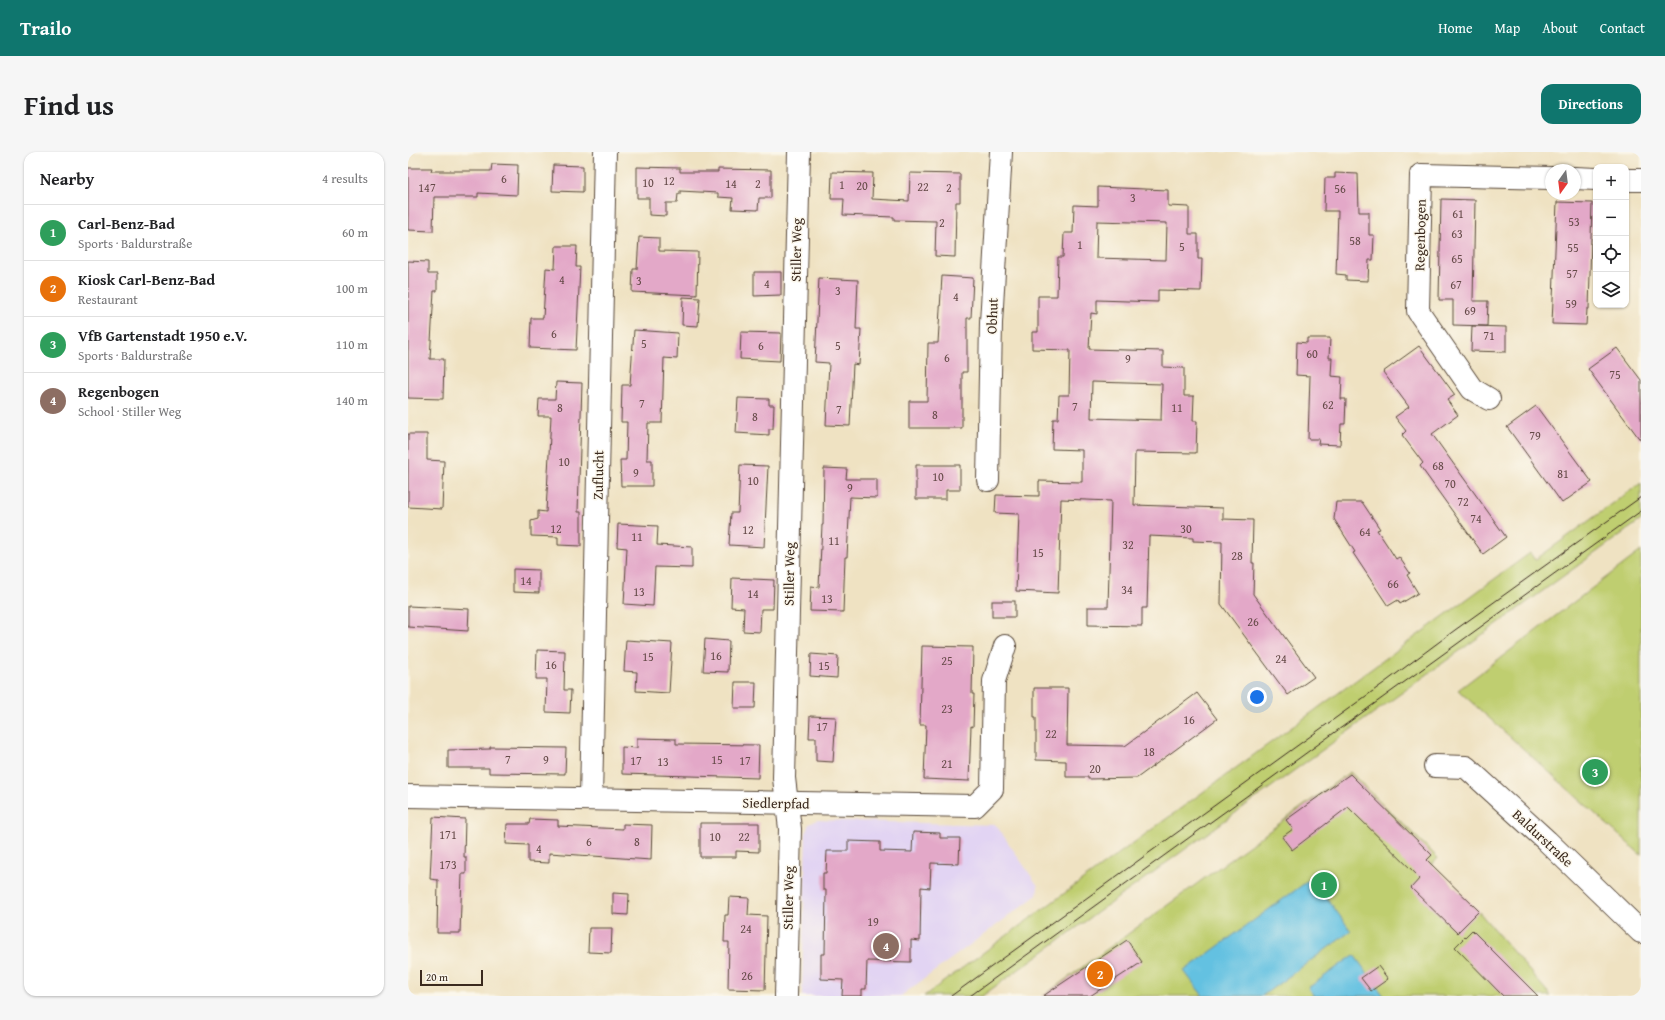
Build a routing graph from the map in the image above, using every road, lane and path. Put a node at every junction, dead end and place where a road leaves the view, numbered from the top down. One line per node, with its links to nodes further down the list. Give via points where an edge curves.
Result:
1 (605, 152): 14 (street, Zuflucht)
2 (798, 152): 15 (street, Stiller Weg, via 785,770)
3 (1001, 152): 10 (street, Obhut, via 992,322)
4 (1545, 178): 9 (street, Regenbogen, via 1421,175 1418,311 1472,389)
5 (1581, 178): 6 (street)
6 (1593, 179)
7 (1629, 180): 8 (street)
8 (1641, 180)
9 (1489, 399)
10 (988, 480)
11 (1005, 646): 15 (street, Siedlerpfad, via 994,681 992,789 975,806)
12 (1435, 766): 16 (street, Baldurstraße, via 1466,767)
13 (408, 796): 14 (street, Siedlerpfad)
14 (591, 798): 15 (street, Siedlerpfad)
15 (787, 803): 17 (street, Stiller Weg, via 790,829)
16 (1641, 932)
17 (786, 996)

